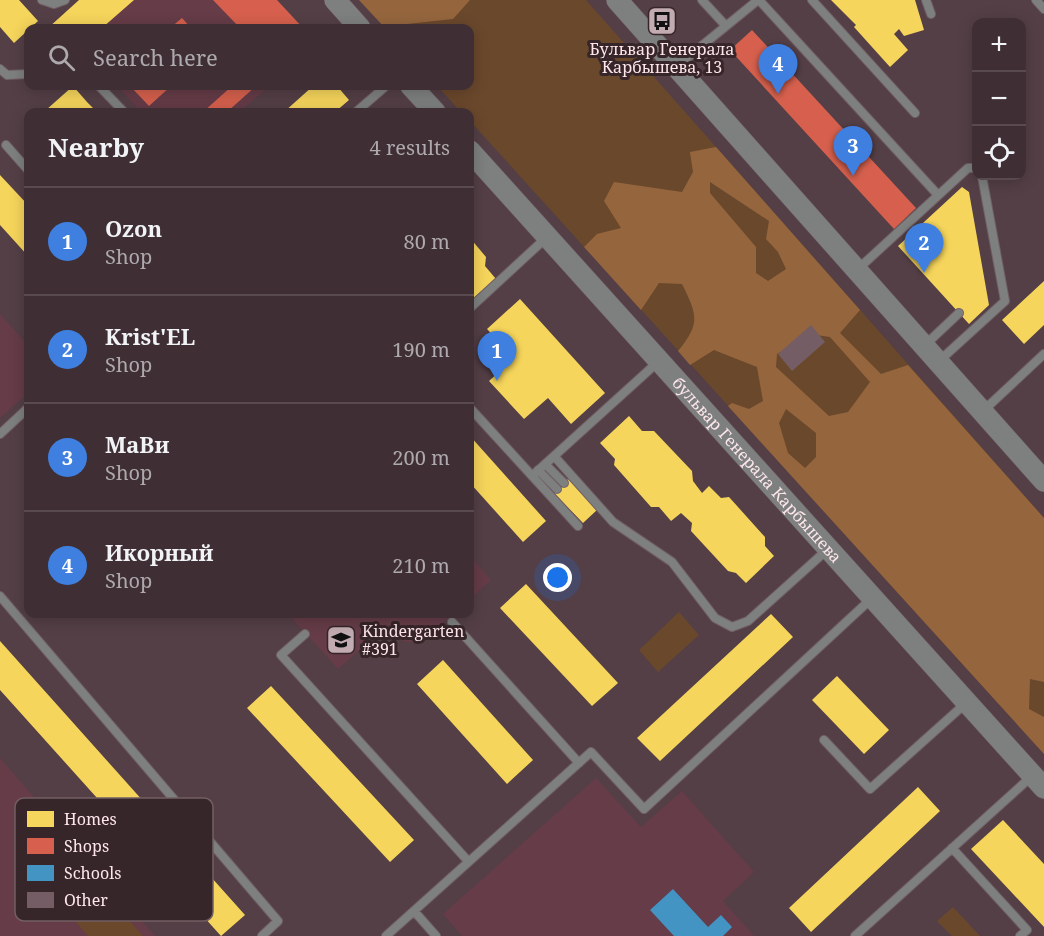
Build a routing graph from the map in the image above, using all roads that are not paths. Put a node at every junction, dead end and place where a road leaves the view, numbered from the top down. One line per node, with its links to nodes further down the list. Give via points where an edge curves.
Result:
1 (42, 0): 2 (lane, via 54,4)
2 (65, 0)
3 (335, 0): 12 (street)
4 (617, 0): 14 (street)
5 (702, 0): 13 (lane)
6 (758, 0): 13 (lane); 29 (lane)
7 (812, 0): 23 (lane)
8 (926, 0): 11 (lane)
9 (1036, 0): 10 (lane)
10 (1044, 9)
11 (931, 14)
12 (356, 24)
13 (726, 26): 14 (lane)
14 (676, 67): 31 (street)
15 (0, 69): 16 (lane, via 7,75)
16 (24, 74)
17 (103, 90): 20 (lane)
18 (382, 90): 21 (lane)
19 (415, 90): 22 (street)
20 (120, 108)
21 (361, 108)
22 (431, 108)
23 (915, 112)
24 (6, 145): 26 (lane)
25 (474, 155): 30 (street, бульвар Генерала Карбышева)
26 (24, 165)
27 (972, 168): 29 (lane)
28 (983, 180): 37 (lane, via 1005,301)
29 (938, 195): 31 (lane)
30 (547, 237): 32 (lane); 36 (street, бульвар Генерала Карбышева)
31 (857, 271): 34 (street)
32 (474, 304)
33 (959, 313): 34 (lane)
34 (924, 346): 37 (street)
35 (1044, 354): 38 (lane)
36 (659, 361): 42 (lane); 47 (street, бульвар Генерала Карбышева)
37 (938, 362): 38 (street)
38 (982, 411): 44 (street)
39 (24, 412): 41 (lane)
40 (474, 412): 43 (lane)
41 (0, 434)
42 (554, 456): 43 (lane); 47 (lane, via 613,522 672,562 715,618 732,627 748,621)
43 (538, 470): 45 (lane); 46 (lane)
44 (1044, 481)
45 (560, 486)
46 (578, 526)
47 (828, 549): 49 (street, бульвар Генерала Карбышева)
48 (0, 596): 56 (lane)
49 (873, 598): 52 (street, бульвар Генерала Карбышева); 54 (lane, via 644,808 591,752)
50 (452, 622): 54 (lane)
51 (305, 634): 59 (lane, via 281,656)
52 (966, 702): 53 (lane, via 870,789); 55 (street, бульвар Генерала Карбышева)
53 (824, 740)
54 (579, 763): 59 (lane)
55 (1038, 782): 58 (lane)
56 (173, 798)
57 (213, 845): 61 (lane, via 278,921)
58 (952, 848): 64 (lane); 65 (lane, via 1027,930)
59 (468, 861): 60 (lane)
60 (414, 911): 62 (lane); 63 (lane)
61 (262, 936)
62 (386, 936)
63 (436, 936)
64 (855, 936)
65 (1020, 936)

